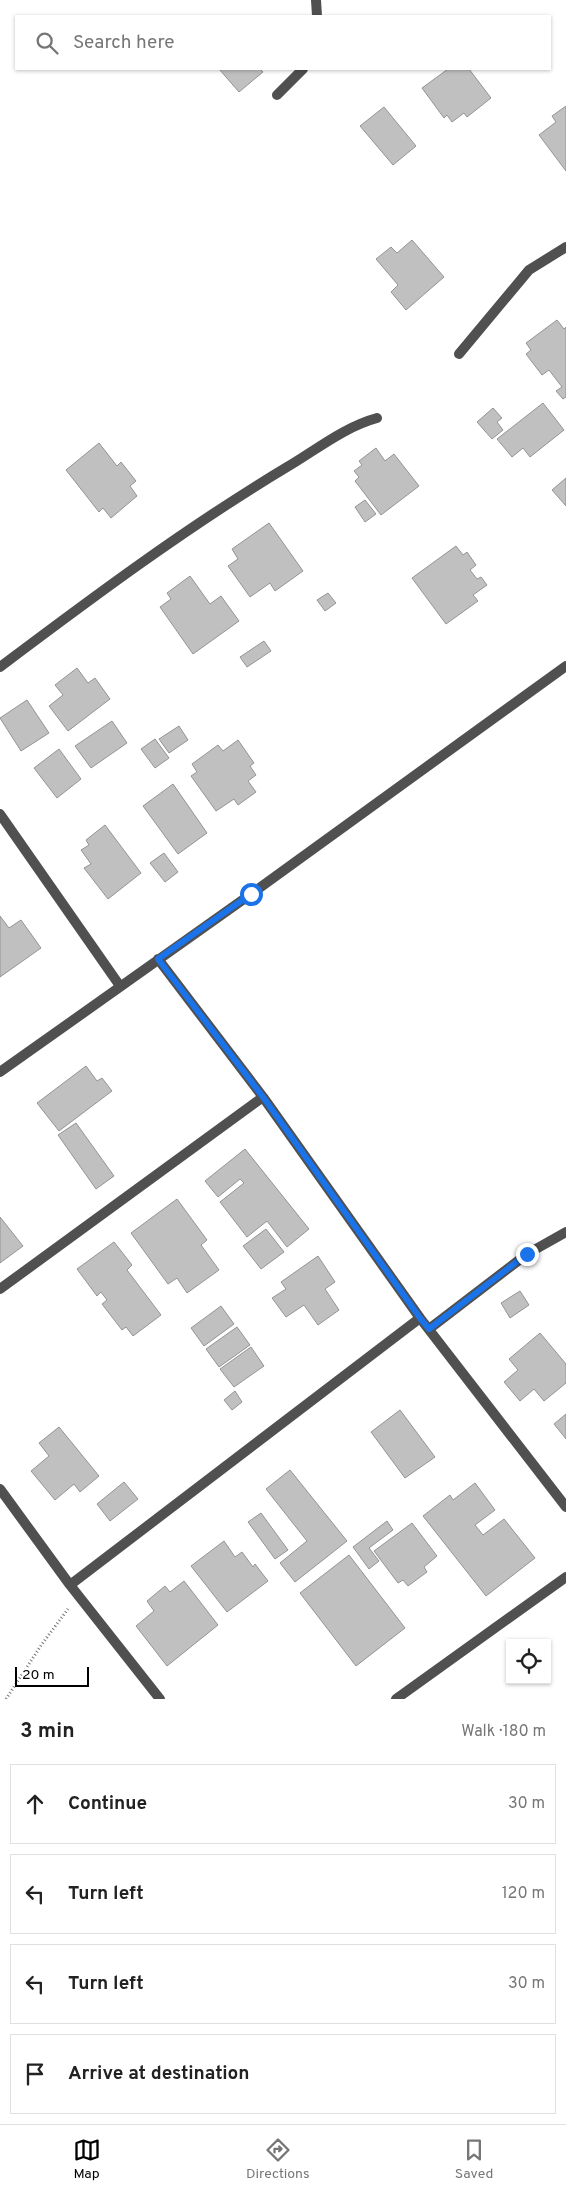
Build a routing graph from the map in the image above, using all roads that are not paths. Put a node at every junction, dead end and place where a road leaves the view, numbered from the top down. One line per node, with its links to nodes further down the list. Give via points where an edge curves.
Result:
1 (316, 0): 2 (street)
2 (317, 15)
3 (302, 70): 4 (street)
4 (277, 95)
5 (566, 247): 6 (street, via 529,270)
6 (459, 354)
7 (377, 418): 9 (street, via 352,427 245,492 102,591)
8 (566, 666): 11 (street)
9 (0, 667)
10 (0, 814): 12 (street)
11 (158, 959): 12 (street); 14 (street)
12 (120, 986): 13 (street)
13 (0, 1072)
14 (263, 1097): 16 (street); 17 (street)
15 (566, 1232): 18 (street, via 527,1254)
16 (0, 1289)
17 (420, 1318): 18 (street); 22 (street)
18 (429, 1329): 20 (street)
19 (0, 1489): 22 (street)
20 (566, 1507)
21 (566, 1577): 24 (street)
22 (70, 1585): 23 (street)
23 (160, 1699)
24 (396, 1699)

